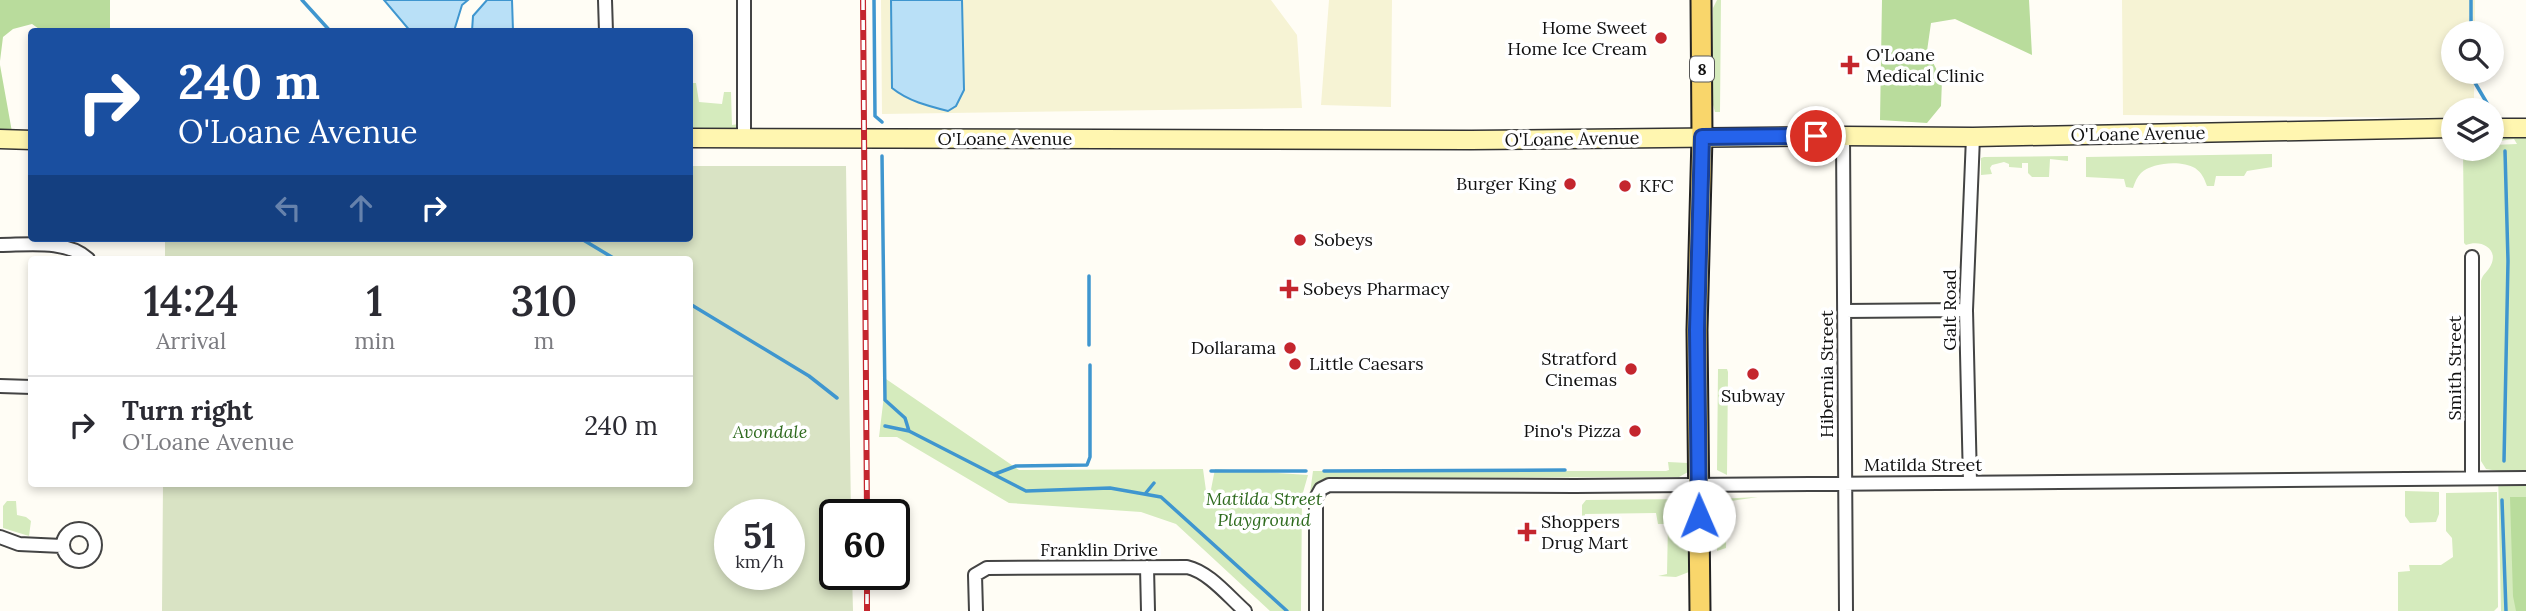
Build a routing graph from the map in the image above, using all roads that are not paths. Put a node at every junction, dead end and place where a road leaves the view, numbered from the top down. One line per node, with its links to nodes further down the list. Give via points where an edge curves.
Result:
1 (605, 0): 4 (street)
2 (744, 0): 11 (street)
3 (1701, 0): 9 (main road, 8)
4 (606, 28)
5 (2441, 128): 12 (street, O'Loane Avenue)
6 (2504, 128): 7 (street)
7 (2526, 128)
8 (1843, 136): 9 (street, O'Loane Avenue); 12 (street, O'Loane Avenue); 18 (street, Hibernia Street)
9 (1702, 137): 11 (street, O'Loane Avenue); 26 (main road, 8)
10 (693, 138): 11 (street, O'Loane Avenue)
11 (744, 138)
12 (1972, 138): 19 (street, Galt Road)
13 (0, 139): 14 (street)
14 (28, 140)
15 (0, 245): 16 (street, via 48,245)
16 (83, 256)
17 (2472, 257): 22 (street, Smith Street)
18 (1844, 310): 19 (street); 25 (street, Hibernia Street)
19 (1966, 310): 24 (street, Galt Road)
20 (0, 386): 21 (street)
21 (28, 387)
22 (2472, 478): 23 (street, Matilda Street); 24 (street, Matilda Street)
23 (2526, 478)
24 (1970, 482): 25 (street, Matilda Street)
25 (1845, 483): 26 (street, Matilda Street); 35 (street, Hibernia Street)
26 (1699, 484): 33 (street, Matilda Street, via 1329,485 1316,498); 34 (main road, 8)
27 (0, 537): 28 (street, via 19,544)
28 (62, 546)
29 (1147, 567): 30 (street, Franklin Drive, via 987,568 975,575); 31 (street); 32 (street, Franklin Drive, via 1196,569)
30 (976, 611)
31 (1148, 611)
32 (1245, 611)
33 (1316, 611)
34 (1700, 611)
35 (1846, 611)

